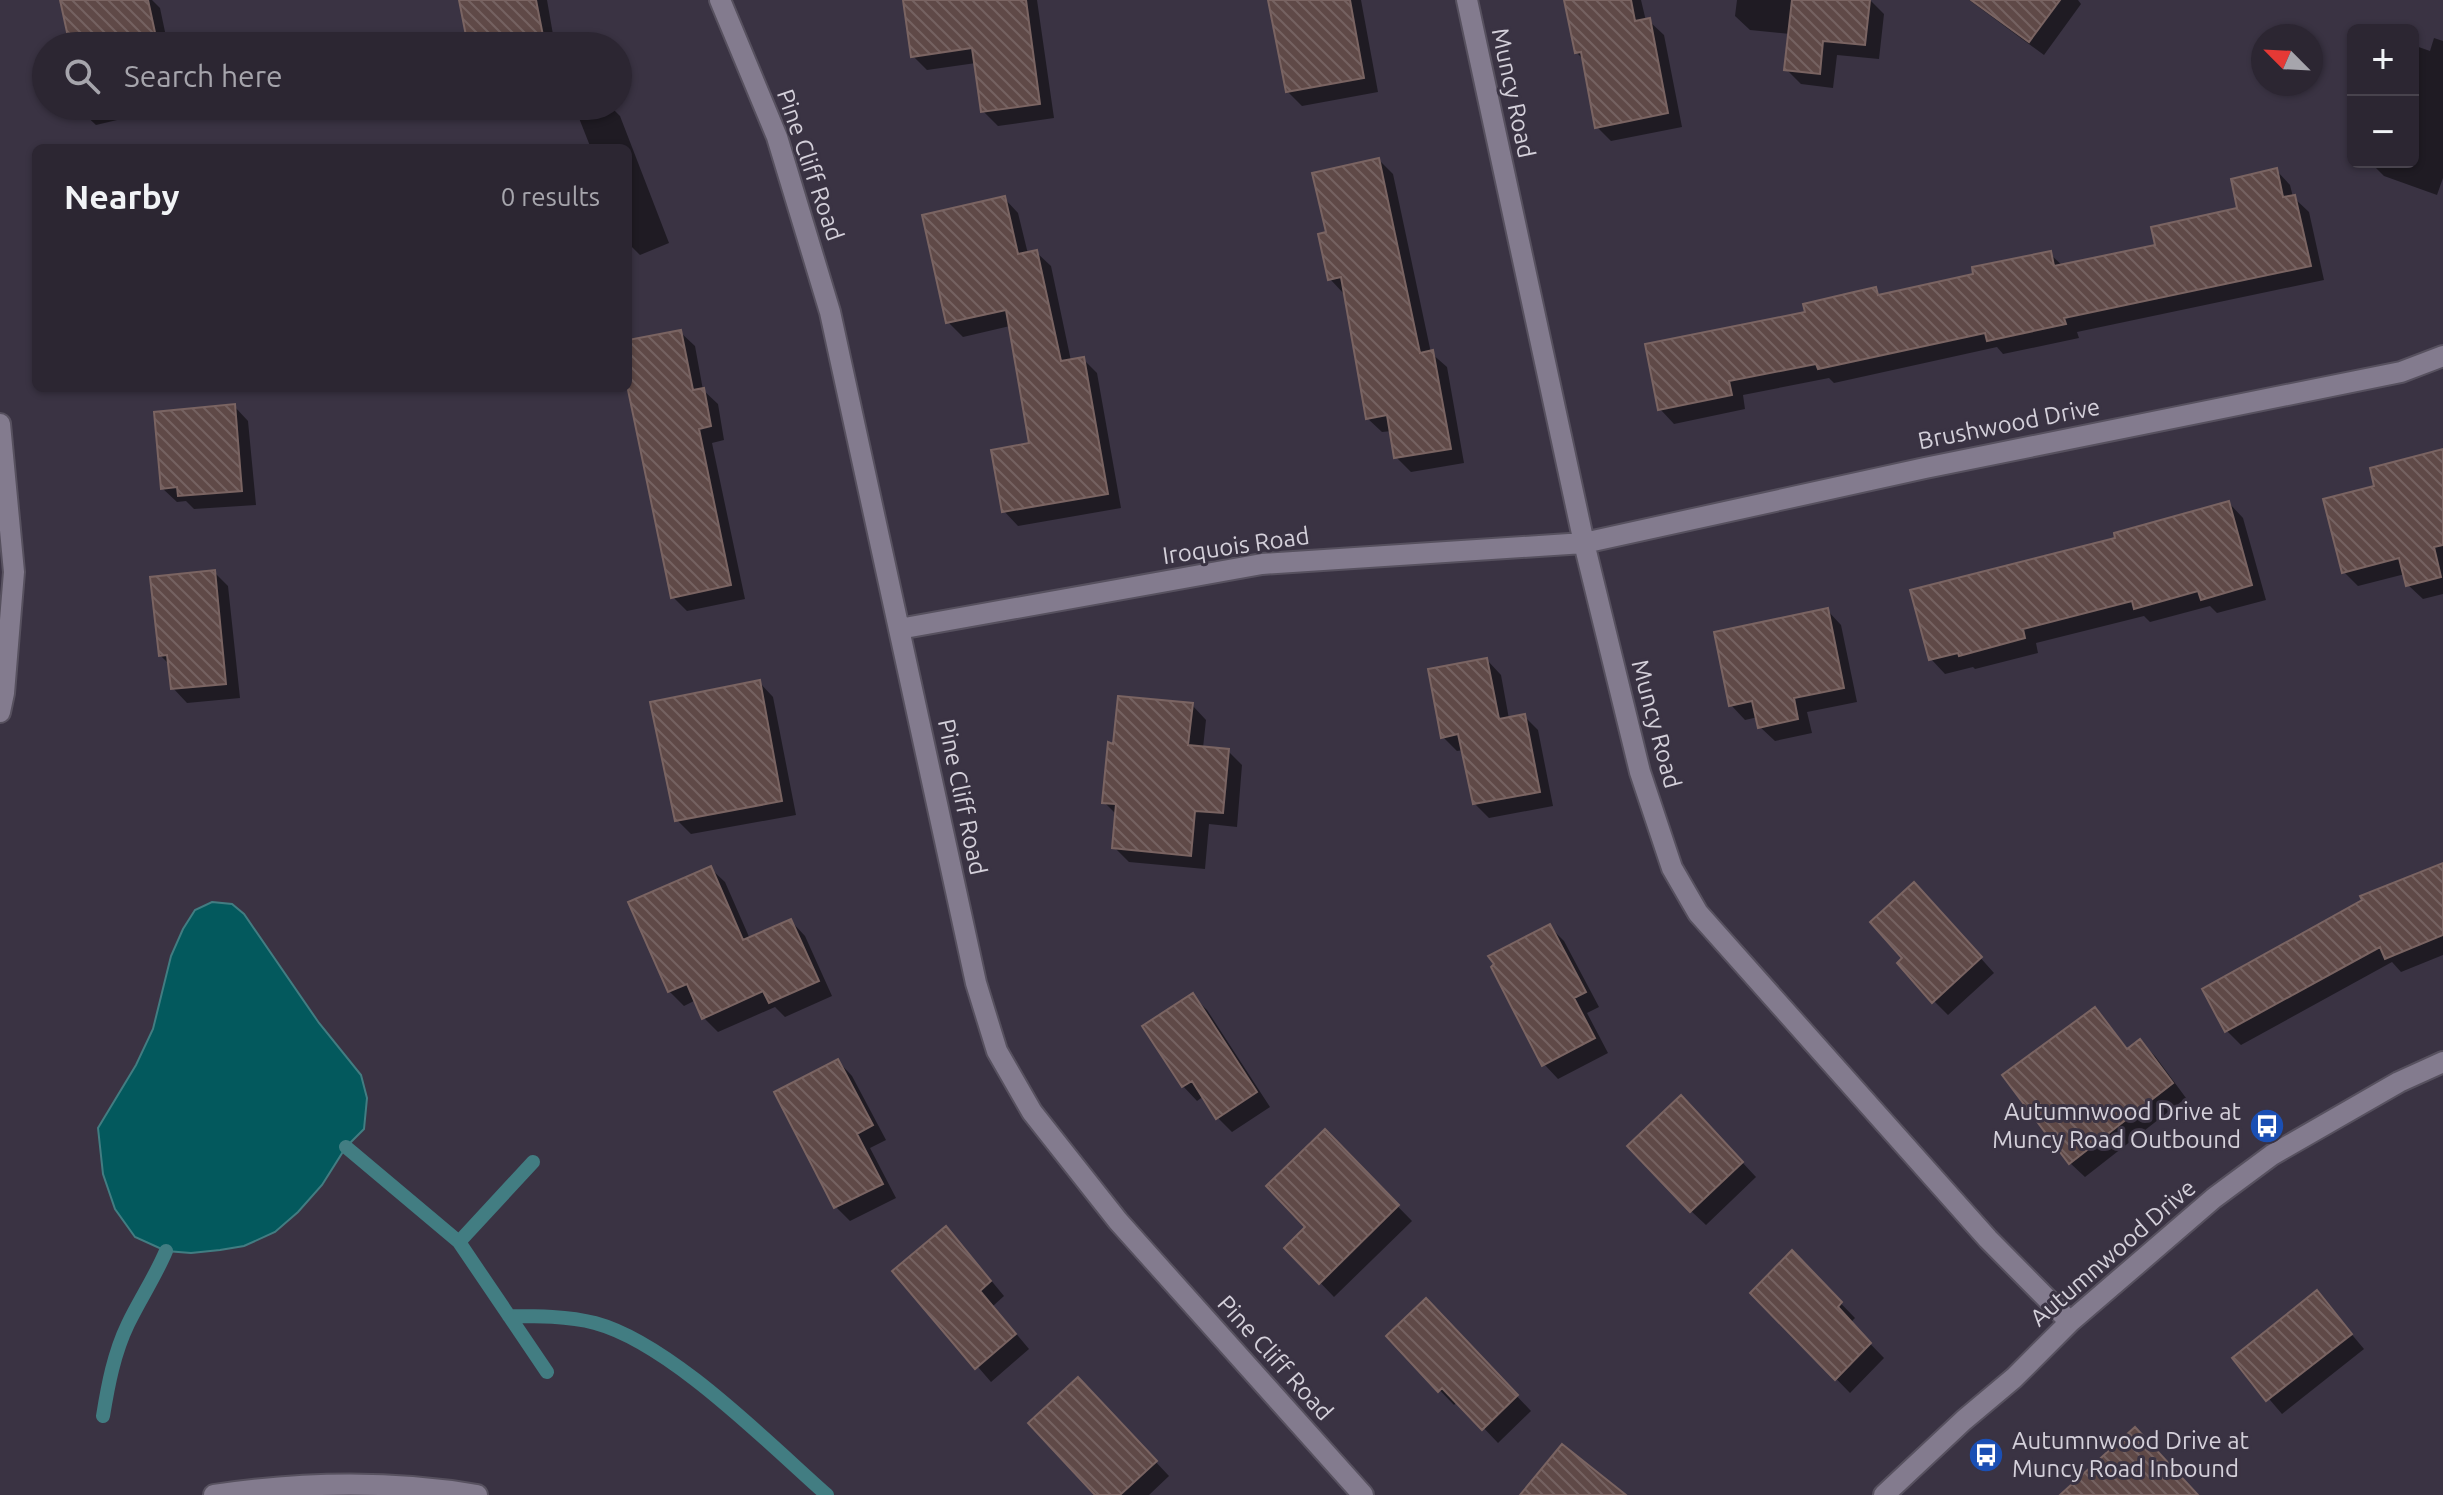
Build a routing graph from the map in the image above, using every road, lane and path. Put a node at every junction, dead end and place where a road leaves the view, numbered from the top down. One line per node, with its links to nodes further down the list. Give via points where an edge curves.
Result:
1 (720, 0): 6 (street, Pine Cliff Road, via 777,137 830,312)
2 (1467, 0): 5 (street, Muncy Road)
3 (2443, 356): 5 (street, Brushwood Drive, via 2401,372)
4 (0, 424): 7 (street, via 14,572)
5 (1584, 543): 6 (street, Iroquois Road, via 1262,564); 9 (street, Muncy Road, via 1640,772 1672,868 1698,913 1988,1239)
6 (899, 629): 12 (street, Pine Cliff Road, via 976,983 997,1051 1032,1112 1118,1221)
7 (0, 712)
8 (2443, 1062): 9 (street, Autumnwood Drive, via 2272,1155)
9 (2070, 1322): 13 (street, Autumnwood Drive)
10 (214, 1495): 11 (street, via 362,1484)
11 (477, 1495)
12 (1363, 1495)
13 (1884, 1495)

